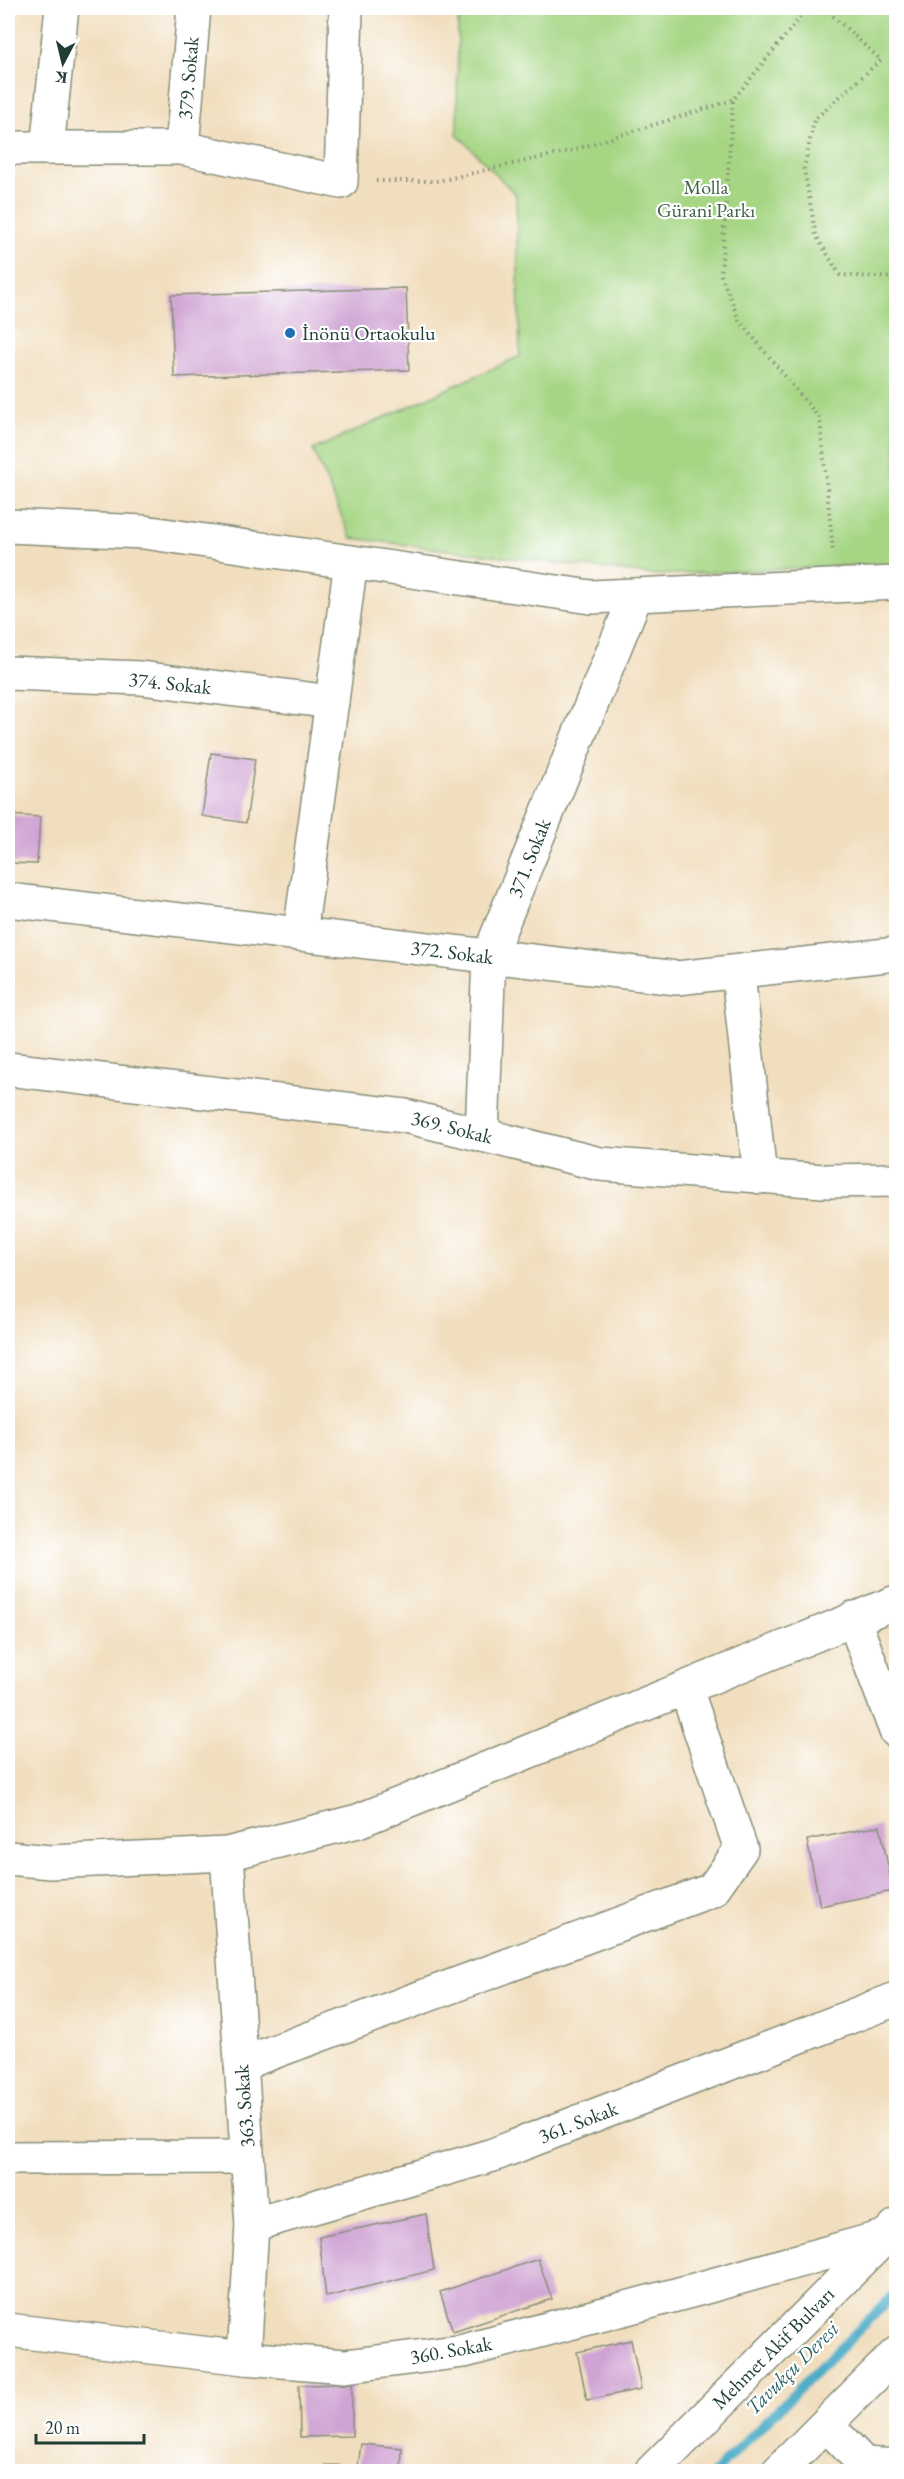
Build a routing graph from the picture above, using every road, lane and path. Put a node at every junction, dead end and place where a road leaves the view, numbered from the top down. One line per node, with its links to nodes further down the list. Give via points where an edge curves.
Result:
1 (62, 8): 8 (street)
2 (194, 8): 9 (street, 379. Sokak)
3 (346, 8): 10 (street)
4 (808, 8): 6 (path)
5 (824, 8): 11 (path, via 881,60 814,120 804,169 816,236 840,275)
6 (733, 100): 10 (path, via 570,151 438,181); 15 (path, via 721,275 739,320 820,419)
7 (8, 148): 8 (street)
8 (48, 148): 9 (street)
9 (182, 148): 10 (street)
10 (341, 182)
11 (897, 278)
12 (8, 526): 13 (street, via 144,532)
13 (351, 562): 16 (street, via 591,597); 18 (street)
14 (897, 583): 15 (street)
15 (836, 585): 16 (street)
16 (636, 595): 22 (street, 371. Sokak)
17 (8, 673): 18 (street, 374. Sokak, via 141,678)
18 (332, 702): 20 (street)
19 (8, 900): 20 (street, 372. Sokak)
20 (300, 934): 22 (street, 372. Sokak)
21 (897, 954): 23 (street, 372. Sokak)
22 (489, 956): 23 (street, 372. Sokak, via 677,978); 25 (street, 371. Sokak)
23 (738, 973): 26 (street)
24 (8, 1069): 25 (street, 369. Sokak, via 405,1116)
25 (482, 1135): 26 (street, 369. Sokak, via 600,1164)
26 (760, 1177): 27 (street, 369. Sokak)
27 (897, 1180)
28 (897, 1602): 29 (street)
29 (853, 1618): 30 (street); 31 (street)
30 (686, 1689): 32 (street, via 358,1821); 35 (street, via 741,1849 712,1890)
31 (897, 1731)
32 (227, 1854): 33 (street, via 50,1862); 35 (street, 363. Sokak)
33 (8, 1858)
34 (897, 1999): 38 (street, 361. Sokak, via 493,2155)
35 (241, 2064): 36 (street, 363. Sokak)
36 (247, 2157): 37 (street); 38 (street, 363. Sokak)
37 (8, 2158)
38 (252, 2225): 42 (street, 363. Sokak)
39 (890, 2231): 42 (street, 360. Sokak, via 702,2288 464,2351 345,2366); 45 (street, Mehmet Akif Bulvarı)
40 (8, 2330): 42 (street, 360. Sokak)
41 (897, 2354): 43 (street)
42 (244, 2358)
43 (826, 2424): 44 (street, via 864,2464); 46 (street)
44 (897, 2466)
45 (651, 2472)
46 (778, 2472)

